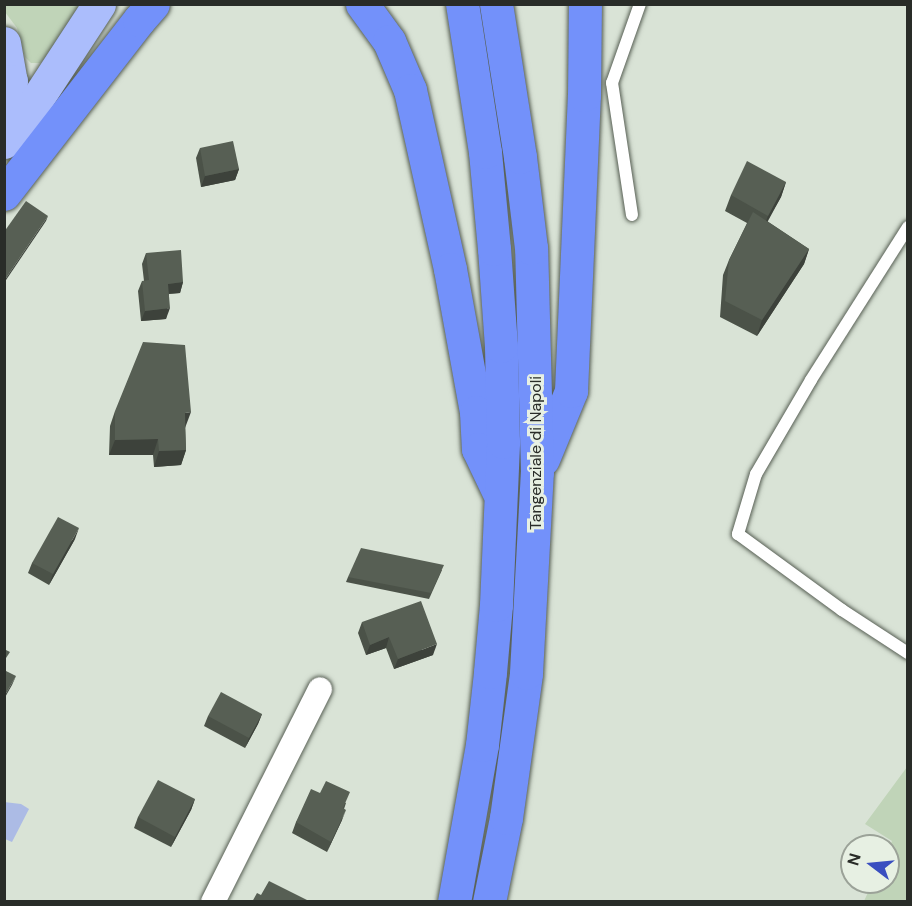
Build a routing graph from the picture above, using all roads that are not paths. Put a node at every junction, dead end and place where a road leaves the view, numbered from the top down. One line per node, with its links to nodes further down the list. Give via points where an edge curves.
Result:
1 (99, 4): 10 (main road, via 18,128)
2 (153, 4): 11 (highway)
3 (362, 4): 15 (highway, via 389,41 410,90 450,268 476,412 478,449)
4 (462, 4): 15 (highway, Tangenziale di Napoli, via 485,152 495,260 501,346)
5 (496, 4): 14 (highway, Tangenziale di Napoli, via 531,248)
6 (585, 4): 14 (highway, via 571,391)
7 (640, 4): 12 (lane, via 612,82)
8 (4, 43): 9 (main road, via 11,81)
9 (4, 104)
10 (4, 142)
11 (4, 194)
12 (632, 215)
13 (908, 227): 16 (lane, via 756,474 738,534)
14 (537, 472): 20 (highway, Tangenziale di Napoli, via 525,683 506,818)
15 (502, 498): 19 (highway, Tangenziale di Napoli, via 482,745)
16 (908, 653)
17 (320, 689): 18 (street)
18 (213, 902)
19 (454, 902)
20 (489, 902)

